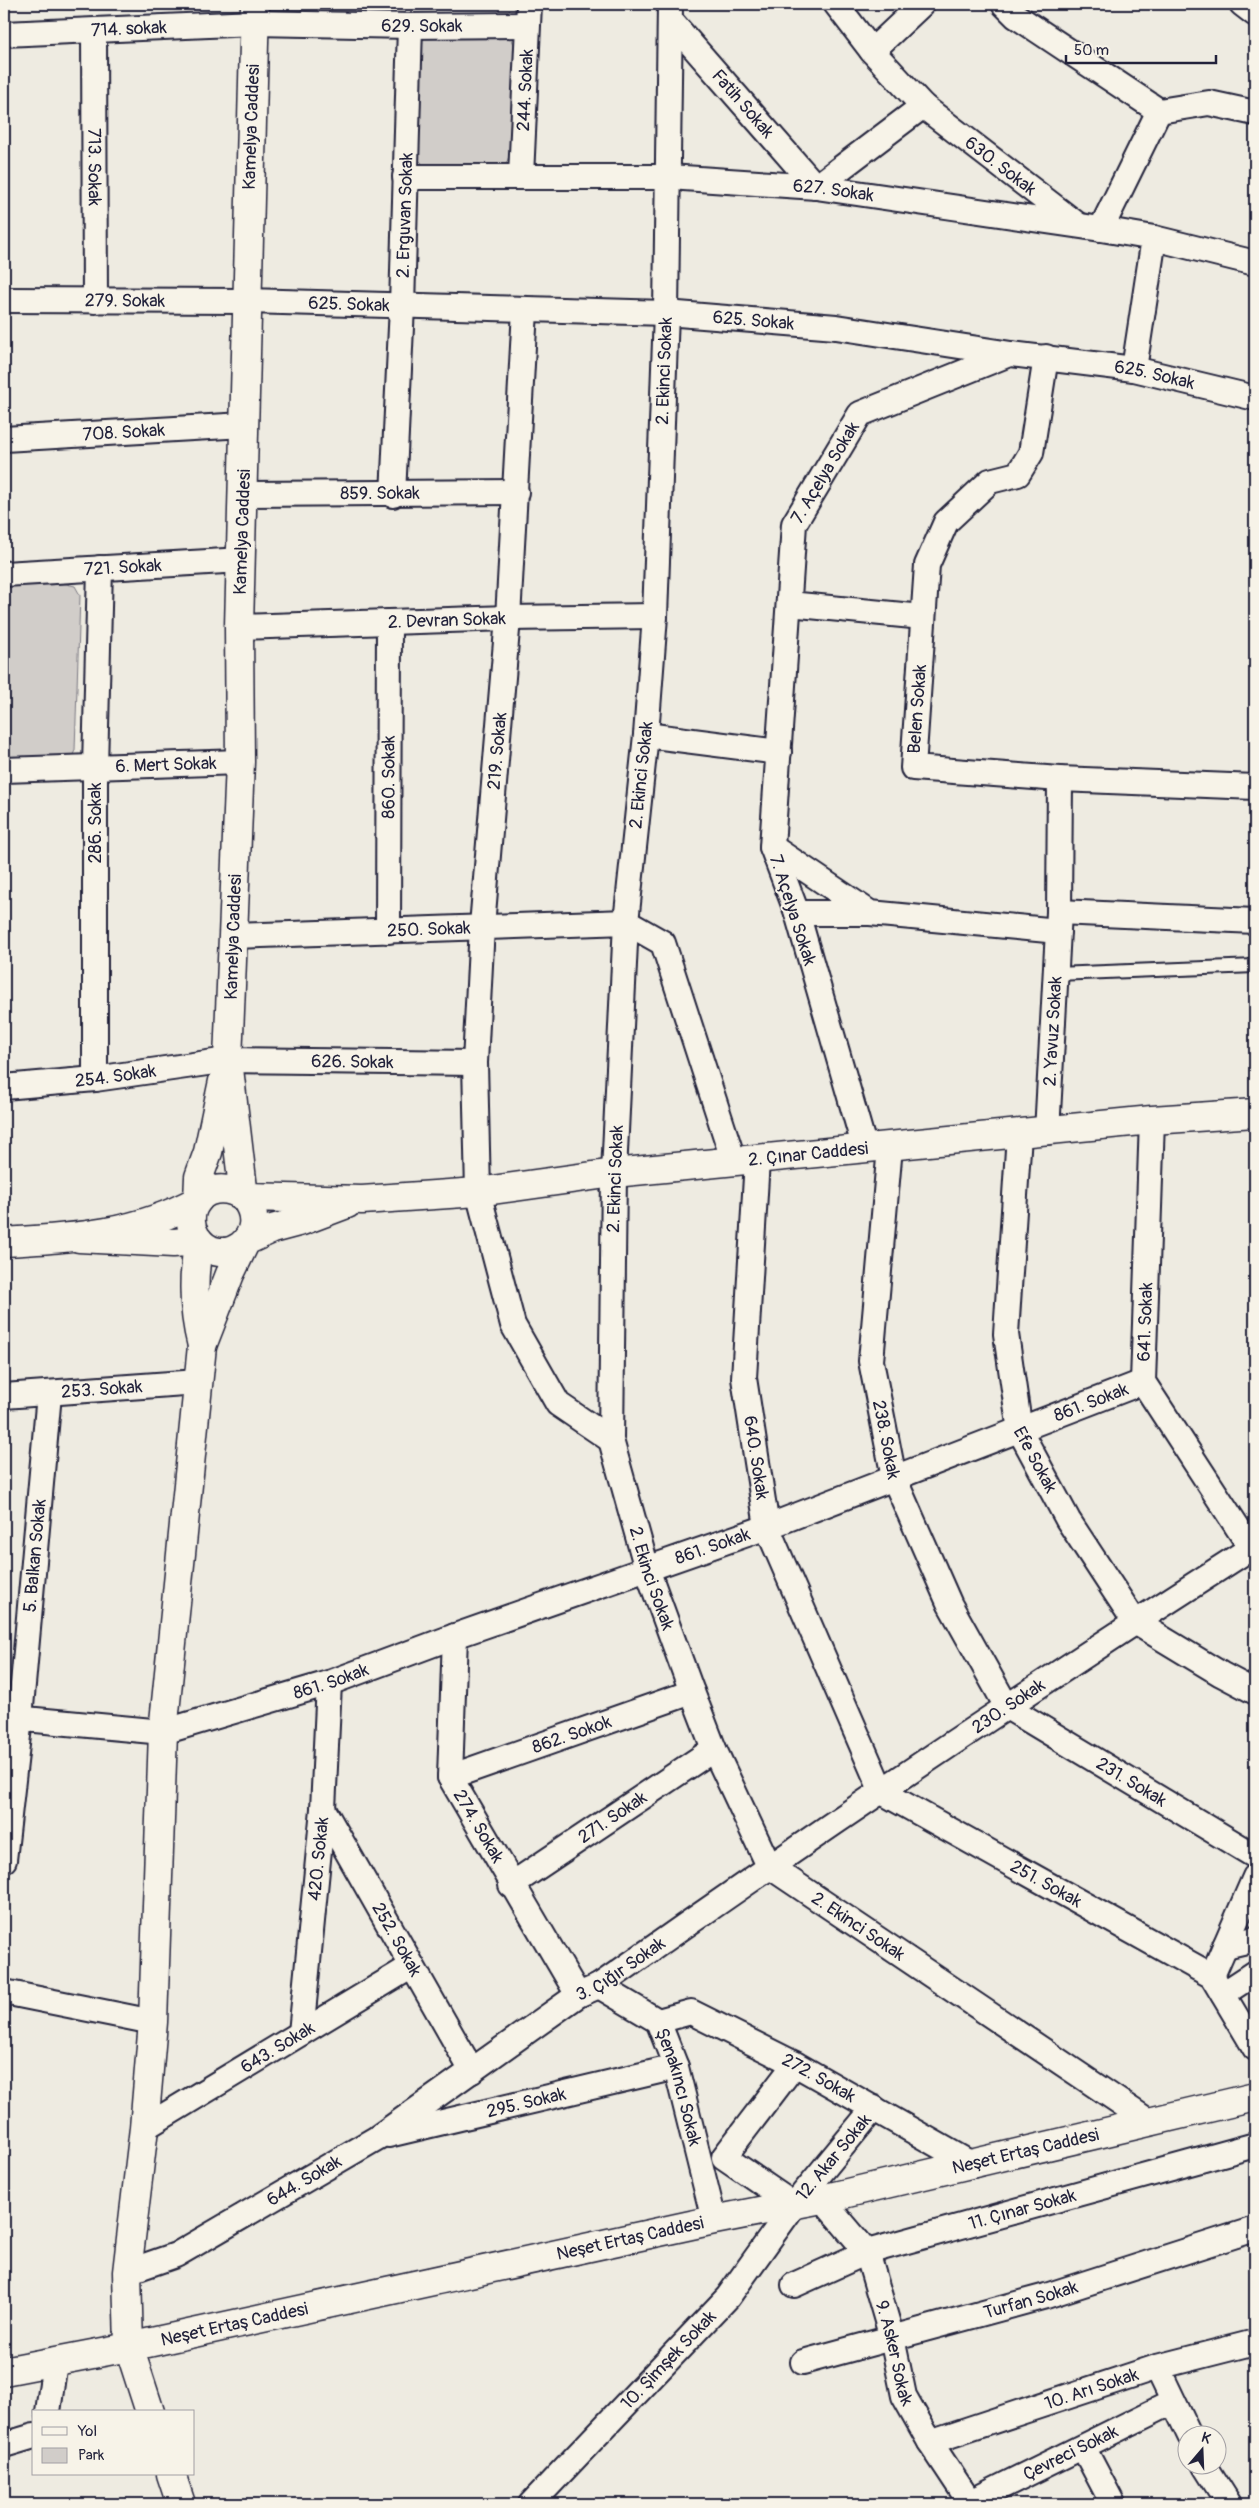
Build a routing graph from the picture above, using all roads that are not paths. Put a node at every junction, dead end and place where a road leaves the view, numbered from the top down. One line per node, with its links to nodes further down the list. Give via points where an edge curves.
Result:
1 (836, 4): 12 (street, 630. Sokak)
2 (922, 4): 12 (street)
3 (1004, 4): 14 (street, via 1016,16)
4 (1242, 4): 8 (street)
5 (670, 12): 18 (street, 2. Ekinci Sokak); 19 (street, Fatih Sokak)
6 (254, 13): 9 (street, 629. Sokak); 10 (street, 714. sokak); 25 (main road, Kamelya Caddesi)
7 (528, 14): 9 (street, 629. Sokak); 17 (street, 244. Sokak)
8 (1255, 14)
9 (410, 26): 16 (street, 2. Erguvan Sokak)
10 (94, 32): 11 (street, 714. sokak); 24 (street, 713. Sokak)
11 (4, 34)
12 (872, 51): 13 (street, 630. Sokak)
13 (923, 106): 19 (street); 20 (street, 630. Sokak)
14 (1159, 111): 15 (street, via 1209,103); 20 (street)
15 (1255, 113)
16 (405, 176): 17 (street, 627. Sokak); 26 (street, 2. Erguvan Sokak)
17 (521, 176): 18 (street, 627. Sokak)
18 (669, 177): 19 (street, 627. Sokak); 28 (street, 2. Ekinci Sokak)
19 (816, 187): 20 (street, 627. Sokak)
20 (1090, 227): 21 (street, 627. Sokak)
21 (1154, 238): 22 (street, 627. Sokak); 31 (street)
22 (1255, 263)
23 (4, 300): 24 (street, 279. Sokak)
24 (95, 301): 25 (street, 279. Sokak)
25 (246, 302): 26 (street, 625. Sokak); 33 (main road, Kamelya Caddesi)
26 (402, 306): 27 (street, 625. Sokak); 37 (street, 2. Erguvan Sokak)
27 (525, 310): 28 (street, 625. Sokak); 35 (street, 219. Sokak)
28 (666, 313): 29 (street, 625. Sokak, via 836,327); 42 (street, 2. Ekinci Sokak)
29 (1011, 354): 30 (street, 625. Sokak); 41 (street, 7. Açelya Sokak, via 860,414 794,524)
30 (1046, 357): 31 (street, 625. Sokak); 43 (street, Belen Sokak, via 1031,453 1018,474 990,481 946,522 926,565)
31 (1134, 369): 32 (street, 625. Sokak)
32 (1255, 398)
33 (244, 425): 34 (street, 708. Sokak); 36 (main road, Kamelya Caddesi)
34 (4, 438)
35 (516, 492): 37 (street, 859. Sokak); 44 (street, 219. Sokak)
36 (244, 494): 37 (street, 859. Sokak); 38 (main road, Kamelya Caddesi)
37 (393, 494)
38 (242, 560): 39 (street, 721. Sokak); 46 (main road, Kamelya Caddesi)
39 (100, 568): 40 (street, 721. Sokak); 50 (street, 286. Sokak)
40 (4, 574)
41 (789, 604): 43 (street); 48 (street, 7. Açelya Sokak)
42 (655, 616): 44 (street, 2. Devran Sokak); 47 (street, 2. Ekinci Sokak)
43 (923, 617): 52 (street, Belen Sokak, via 913,768)
44 (508, 618): 45 (street, 2. Devran Sokak); 60 (street, 219. Sokak)
45 (389, 622): 46 (street, 2. Devran Sokak); 61 (street, 860. Sokak)
46 (239, 627): 49 (main road, Kamelya Caddesi)
47 (646, 735): 48 (street); 58 (street, 2. Ekinci Sokak)
48 (779, 752): 54 (street, 7. Açelya Sokak)
49 (240, 762): 50 (street, 6. Mert Sokak); 62 (main road, Kamelya Caddesi)
50 (95, 767): 51 (street, 6. Mert Sokak); 67 (street, 286. Sokak)
51 (4, 770)
52 (1060, 779): 53 (street, Belen Sokak); 59 (street, 2. Yavuz Sokak)
53 (1255, 787)
54 (772, 847): 55 (street, 7. Açelya Sokak); 56 (street)
55 (797, 913): 56 (street); 73 (street, 7. Açelya Sokak)
56 (870, 914): 59 (street)
57 (1255, 921): 59 (street)
58 (626, 922): 60 (street, 250. Sokak); 74 (street, via 663,943); 75 (street, 2. Ekinci Sokak)
59 (1059, 922): 64 (street, 2. Yavuz Sokak)
60 (482, 926): 61 (street, 250. Sokak); 66 (street, 219. Sokak)
61 (388, 931): 62 (street, 250. Sokak)
62 (233, 936): 65 (main road, Kamelya Caddesi)
63 (1255, 966): 64 (lane)
64 (1056, 974): 71 (street, 2. Yavuz Sokak)
65 (228, 1060): 66 (street, 626. Sokak); 67 (street, 254. Sokak); 77 (main road); 78 (main road, via 208,1152 199,1177)
66 (475, 1063): 76 (street, 219. Sokak)
67 (95, 1079): 68 (street, 254. Sokak)
68 (4, 1088)
69 (1255, 1113): 70 (main road, 2. Çınar Caddesi)
70 (1152, 1120): 71 (main road, 2. Çınar Caddesi); 86 (street, 641. Sokak)
71 (1047, 1132): 72 (main road, 2. Çınar Caddesi)
72 (1019, 1134): 73 (main road, 2. Çınar Caddesi); 89 (street, Efe Sokak, via 1006,1334)
73 (877, 1148): 74 (main road, 2. Çınar Caddesi); 91 (street, 238. Sokak, via 871,1361)
74 (745, 1161): 75 (main road, 2. Çınar Caddesi); 92 (street, 640. Sokak, via 744,1378)
75 (614, 1173): 76 (main road, 2. Çınar Caddesi); 90 (street, 2. Ekinci Sokak)
76 (478, 1192): 79 (main road, 2. Çınar Caddesi); 90 (street, 219. Sokak, via 513,1325 558,1404)
77 (244, 1197): 78 (main road, via 225,1189 205,1194); 79 (main road); 83 (main road, via 250,1205 254,1224)
78 (198, 1200): 80 (main road, via 173,1214 143,1224); 81 (main road, via 193,1208 191,1226)
79 (362, 1200): 83 (main road, via 272,1229)
80 (79, 1238): 81 (main road, via 173,1243); 82 (main road)
81 (199, 1241): 83 (main road, via 207,1248 222,1252); 84 (main road, via 194,1269 195,1319)
82 (4, 1242)
83 (246, 1242): 84 (main road)
84 (202, 1346): 85 (main road)
85 (198, 1382): 87 (street, 253. Sokak); 102 (main road)
86 (1143, 1382): 89 (street, 861. Sokak); 93 (street, 641. Sokak)
87 (49, 1394): 88 (street, 253. Sokak); 101 (street, 5. Balkan Sokak)
88 (4, 1396)
89 (1020, 1431): 91 (street, 861. Sokak); 95 (street, Efe Sokak, via 1068,1520)
90 (612, 1440): 94 (street, 2. Ekinci Sokak)
91 (894, 1478): 92 (street, 861. Sokak); 100 (street, 238. Sokak, via 950,1605)
92 (767, 1527): 94 (street, 861. Sokak); 105 (street, 640. Sokak)
93 (1253, 1549): 95 (street, 230. Sokak)
94 (647, 1569): 96 (street, 861. Sokak); 98 (street, 2. Ekinci Sokak)
95 (1135, 1622): 99 (street, Efe Sokak); 100 (street, 230. Sokak)
96 (455, 1636): 97 (street, 861. Sokak); 104 (street, 274. Sokak)
97 (329, 1683): 102 (street, 861. Sokak); 106 (street, 420. Sokak)
98 (692, 1692): 103 (street, 2. Ekinci Sokak); 104 (street, 862. Sokok)
99 (1255, 1692)
100 (1007, 1707): 105 (street, 230. Sokak); 107 (street, 231. Sokak)
101 (12, 1717): 102 (street); 108 (street, 5. Balkan Sokak)
102 (163, 1732): 120 (main road)
103 (714, 1749): 109 (street, 2. Ekinci Sokak); 111 (street, 271. Sokak)
104 (450, 1776): 111 (street, 274. Sokak)
105 (882, 1792): 109 (street, 230. Sokak); 116 (street, 251. Sokak)
106 (323, 1809): 114 (street, 252. Sokak); 121 (street, 420. Sokak)
107 (1255, 1856)
108 (4, 1860)
109 (769, 1866): 117 (street, 3. Çığır Sokak); 128 (street, 2. Ekinci Sokak)
110 (1255, 1877): 113 (street)
111 (511, 1885): 117 (street, 274. Sokak)
112 (1255, 1939): 113 (street)
113 (1225, 1946): 116 (street)
114 (412, 1966): 121 (street, 643. Sokak); 125 (street, 252. Sokak)
115 (1255, 1973): 116 (street)
116 (1218, 1985): 122 (street)
117 (589, 1990): 119 (street, Şenakıncı Sokak); 125 (street, 3. Çığır Sokak)
118 (4, 1992): 120 (street)
119 (658, 2021): 123 (street, 272. Sokak, via 691,2012); 124 (street, Şenakıncı Sokak)
120 (154, 2022): 129 (main road)
121 (301, 2033): 129 (street, 643. Sokak)
122 (1255, 2048)
123 (795, 2064): 127 (street, 272. Sokak); 134 (street, via 724,2157)
124 (676, 2067): 130 (street, 295. Sokak); 135 (street, Şenakıncı Sokak)
125 (472, 2071): 130 (street, 644. Sokak)
126 (1255, 2098): 128 (main road, Neşet Ertaş Caddesi)
127 (874, 2108): 132 (street, 272. Sokak); 134 (street, 12. Akar Sokak)
128 (1151, 2123): 132 (main road, Neşet Ertaş Caddesi)
129 (144, 2128): 138 (main road)
130 (377, 2138): 138 (street, 644. Sokak, via 176,2255)
131 (1255, 2145): 137 (street, 11. Çınar Sokak)
132 (973, 2164): 133 (main road, Neşet Ertaş Caddesi)
133 (822, 2200): 134 (main road, Neşet Ertaş Caddesi); 137 (street, 9. Asker Sokak)
134 (794, 2205): 135 (main road, Neşet Ertaş Caddesi); 159 (street, 10. Şimşek Sokak, via 728,2297)
135 (714, 2220): 142 (main road, Neşet Ertaş Caddesi)
136 (1255, 2229): 140 (street, Turfan Sokak, via 1046,2296)
137 (867, 2252): 139 (street, 11. Çınar Sokak); 140 (street, 9. Asker Sokak)
138 (127, 2272): 142 (main road)
139 (794, 2285)
140 (892, 2338): 144 (street, Turfan Sokak); 152 (street, 9. Asker Sokak, via 904,2396)
141 (1255, 2342): 145 (street, 10. Arı Sokak)
142 (129, 2347): 143 (main road, Neşet Ertaş Caddesi); 149 (main road)
143 (55, 2361): 146 (main road, Neşet Ertaş Caddesi); 148 (street)
144 (803, 2362)
145 (1157, 2367): 147 (street); 152 (street, 10. Arı Sokak)
146 (4, 2371)
147 (1173, 2402): 150 (street); 154 (street, Çevreci Sokak)
148 (48, 2410)
149 (149, 2410)
150 (1185, 2426)
151 (32, 2437): 153 (street)
152 (930, 2442): 157 (street, 9. Asker Sokak)
153 (4, 2445)
154 (1082, 2447): 157 (street, Çevreci Sokak); 160 (street)
155 (172, 2476): 158 (main road)
156 (1211, 2476): 161 (street)
157 (971, 2503)
158 (180, 2504)
159 (531, 2504)
160 (1113, 2504)
161 (1229, 2504)

